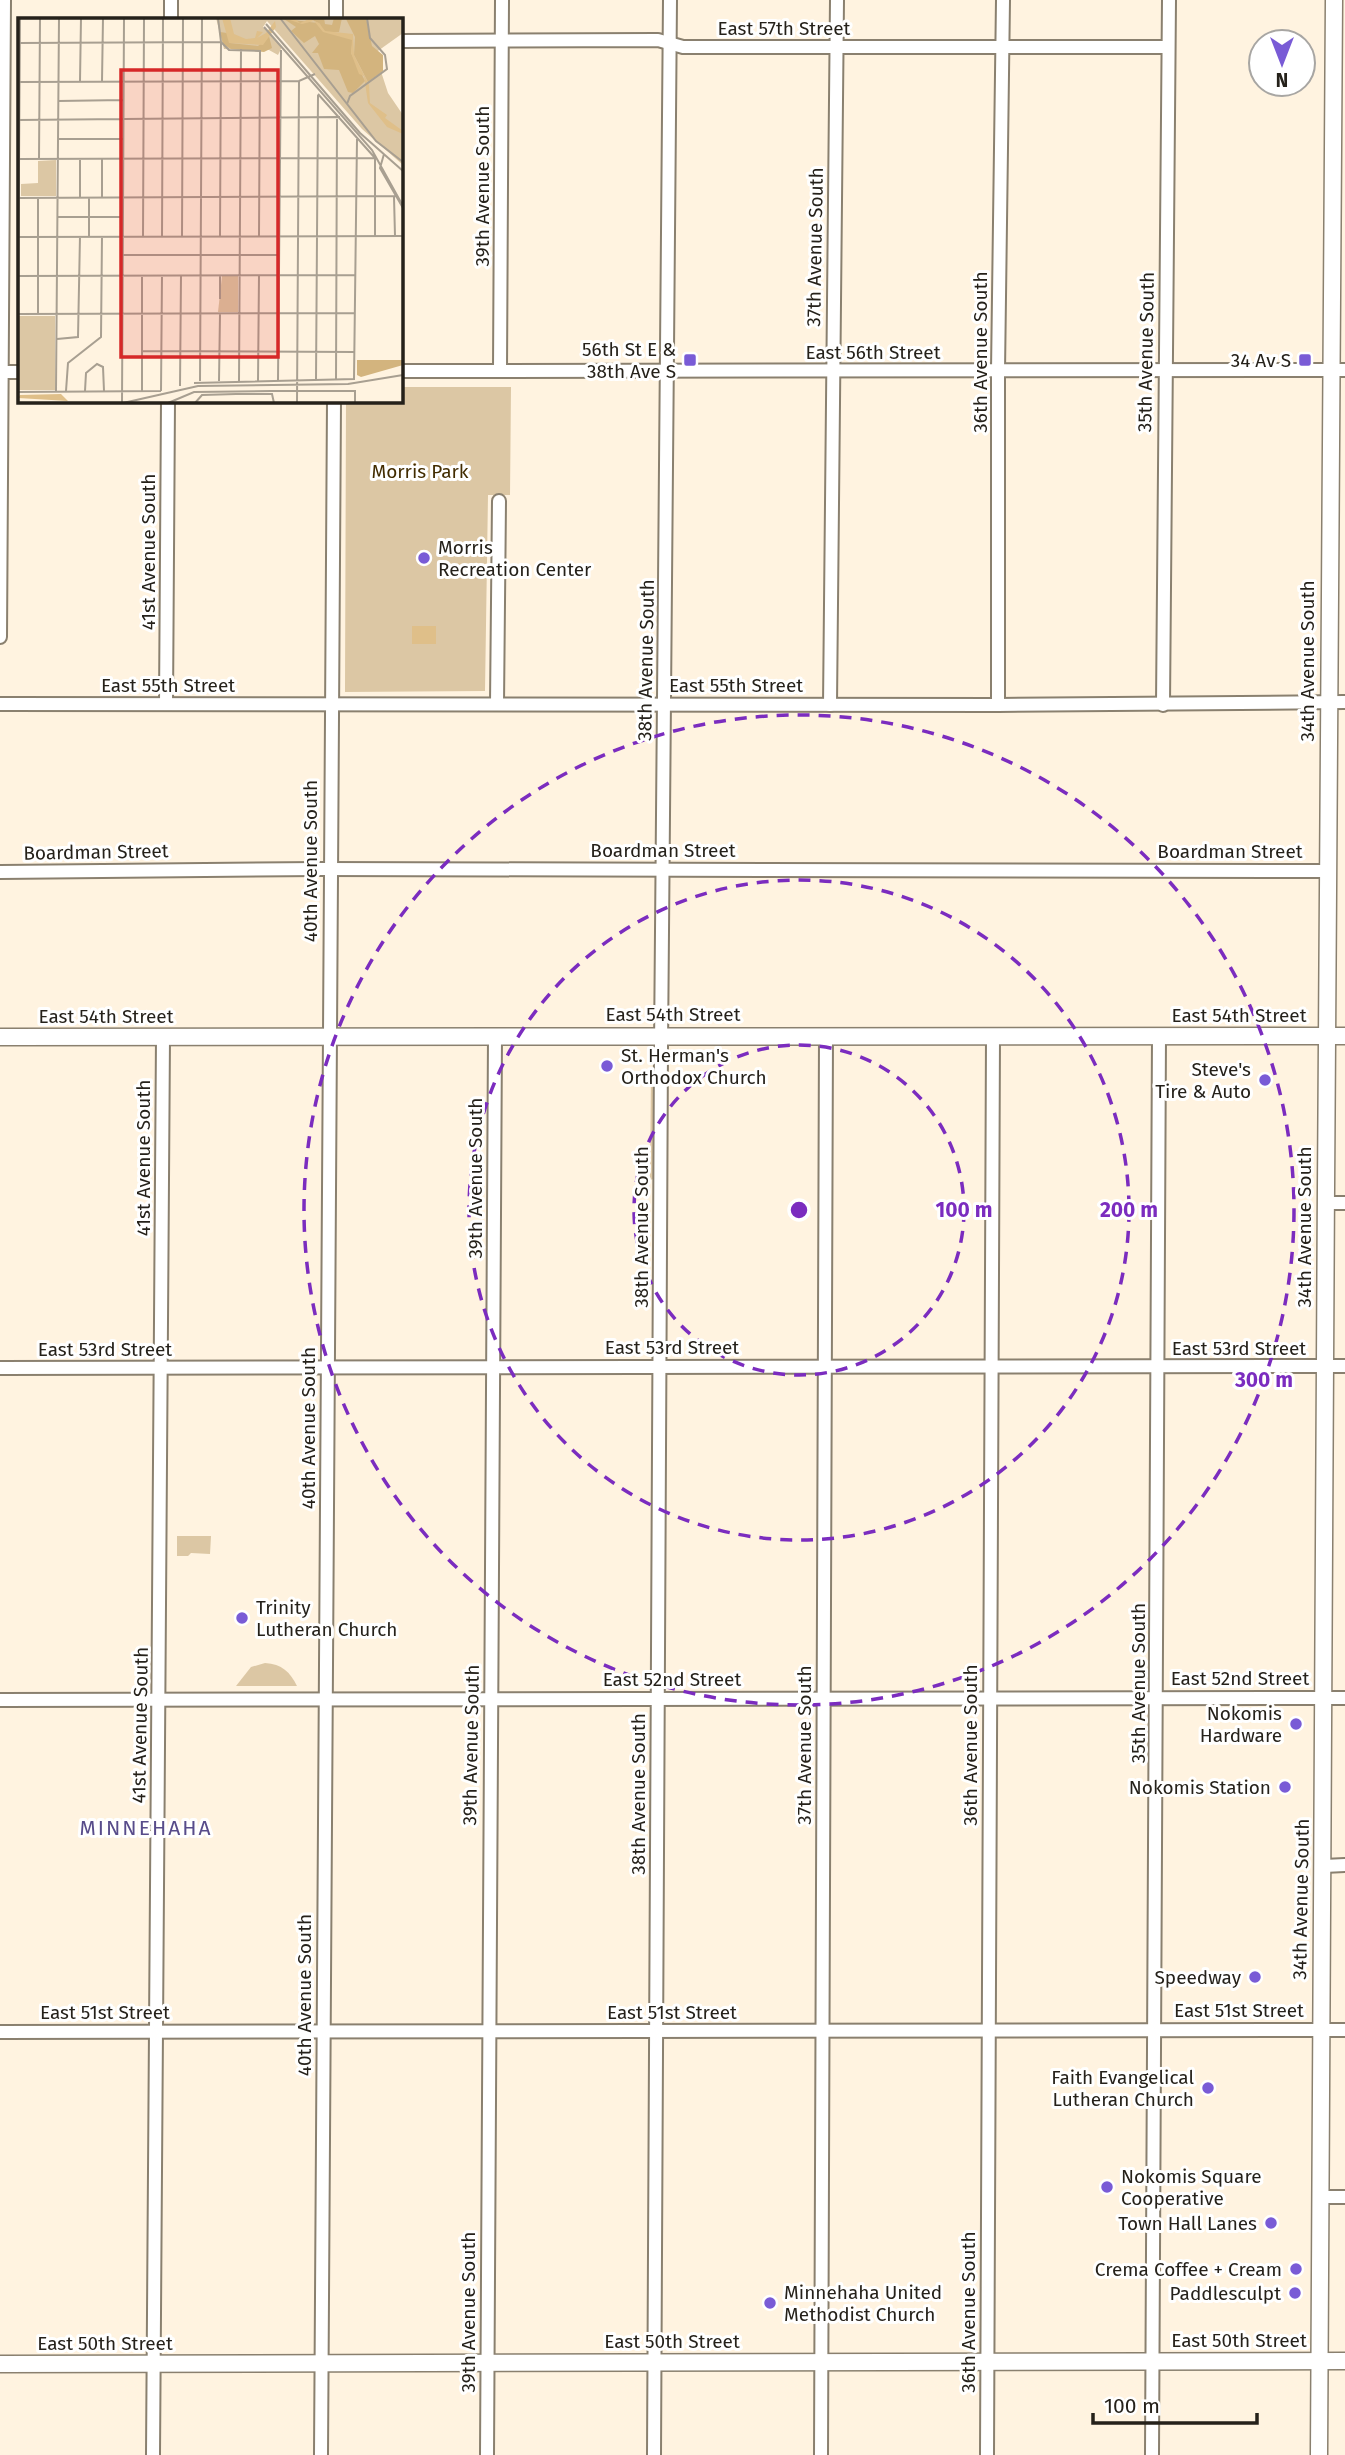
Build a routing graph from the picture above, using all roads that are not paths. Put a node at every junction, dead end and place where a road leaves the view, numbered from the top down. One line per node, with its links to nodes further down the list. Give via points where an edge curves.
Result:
1 (4, 0): 12 (street)
2 (171, 0): 10 (street)
3 (336, 0): 11 (street)
4 (502, 0): 14 (street, 39th Avenue South)
5 (670, 0): 15 (street, 38th Avenue South)
6 (837, 0): 18 (street, 37th Avenue South)
7 (1003, 0): 16 (street, 36th Avenue South)
8 (1169, 0): 17 (street, 35th Avenue South)
9 (1334, 0): 20 (street, 34th Avenue South)
10 (171, 18)
11 (336, 18)
12 (7, 40): 26 (street)
13 (402, 41): 14 (street, East 57th Street)
14 (502, 41): 15 (street, East 57th Street, via 658,40); 22 (street, 39th Avenue South)
15 (670, 44): 18 (street, East 57th Street); 23 (street, 38th Avenue South)
16 (1003, 47): 17 (street, East 57th Street); 18 (street, East 57th Street); 25 (street, 36th Avenue South)
17 (1168, 47): 19 (street, 35th Avenue South)
18 (836, 48): 24 (street, 37th Avenue South)
19 (1165, 370): 20 (street, East 56th Street); 25 (street, East 56th Street); 40 (street, 35th Avenue South)
20 (1338, 370): 32 (street, 34th Avenue South)
21 (402, 371): 22 (street, East 56th Street)
22 (500, 371): 23 (street, East 56th Street)
23 (666, 371): 24 (street, East 56th Street); 37 (street, 38th Avenue South)
24 (833, 371): 25 (street, East 56th Street); 38 (street, 37th Avenue South)
25 (998, 371): 39 (street, 36th Avenue South)
26 (1, 372): 30 (street)
27 (168, 402): 34 (street, 41st Avenue South)
28 (334, 402): 35 (street, 40th Avenue South)
29 (499, 500): 36 (street)
30 (0, 636)
31 (1345, 702): 32 (street, East 55th Street)
32 (1328, 703): 40 (street, East 55th Street); 43 (street, 34th Avenue South)
33 (0, 704): 34 (street, East 55th Street)
34 (166, 704): 35 (street, East 55th Street)
35 (331, 704): 36 (street, East 55th Street); 41 (street, 40th Avenue South)
36 (497, 704): 37 (street, East 55th Street)
37 (665, 704): 38 (street, East 55th Street); 42 (street, 38th Avenue South)
38 (830, 705): 39 (street, East 55th Street)
39 (998, 705): 40 (street, East 55th Street)
40 (1163, 705)
41 (330, 869): 42 (street, Boardman Street); 44 (street, Boardman Street); 48 (street, 40th Avenue South)
42 (662, 869): 43 (street, Boardman Street); 45 (street, 38th Avenue South)
43 (1326, 871): 51 (street, 34th Avenue South)
44 (0, 872)
45 (661, 1035): 46 (street, East 54th Street); 49 (street, East 54th Street); 57 (street, 38th Avenue South)
46 (826, 1035): 47 (street, East 54th Street); 58 (street, 37th Avenue South)
47 (993, 1035): 50 (street, East 54th Street); 64 (street, 36th Avenue South)
48 (329, 1036): 49 (street, East 54th Street); 54 (street, East 54th Street); 62 (street, 40th Avenue South)
49 (495, 1036): 63 (street, 39th Avenue South)
50 (1159, 1036): 51 (street, East 54th Street); 65 (street, 35th Avenue South)
51 (1326, 1036): 52 (street, East 54th Street); 55 (street, 34th Avenue South)
52 (1345, 1036)
53 (0, 1037): 54 (street, East 54th Street)
54 (163, 1037): 61 (street, 41st Avenue South)
55 (1326, 1203): 56 (street); 59 (street, 34th Avenue South)
56 (1345, 1203)
57 (659, 1366): 58 (street, East 53rd Street); 63 (street, East 53rd Street); 68 (street, 38th Avenue South)
58 (825, 1366): 64 (street, East 53rd Street); 69 (street, 37th Avenue South)
59 (1324, 1366): 60 (street, East 53rd Street); 65 (street, East 53rd Street); 71 (street, 34th Avenue South)
60 (1345, 1366)
61 (161, 1367): 62 (street, East 53rd Street); 66 (street, East 53rd Street); 73 (street, 41st Avenue South)
62 (327, 1367): 63 (street, East 53rd Street); 74 (street, 40th Avenue South)
63 (494, 1367): 75 (street, 39th Avenue South)
64 (991, 1367): 65 (street, East 53rd Street); 70 (street, 36th Avenue South)
65 (1158, 1367): 67 (street, 35th Avenue South)
66 (0, 1368)
67 (1157, 1697): 70 (street, East 52nd Street); 71 (street, East 52nd Street); 81 (street, 35th Avenue South)
68 (657, 1698): 69 (street, East 52nd Street); 75 (street, East 52nd Street); 83 (street, 38th Avenue South)
69 (824, 1698): 70 (street, East 52nd Street); 84 (street, 37th Avenue South)
70 (989, 1698): 80 (street, 36th Avenue South)
71 (1322, 1698): 72 (street, East 52nd Street); 77 (street, 34th Avenue South)
72 (1345, 1698)
73 (160, 1699): 74 (street, East 52nd Street); 76 (street, East 52nd Street); 86 (street, 41st Avenue South)
74 (326, 1699): 75 (street, East 52nd Street); 87 (street, 40th Avenue South)
75 (492, 1699): 88 (street, 39th Avenue South)
76 (0, 1700)
77 (1324, 1866): 78 (street); 82 (street, 34th Avenue South)
78 (1345, 1866)
79 (1345, 2029): 82 (street, East 51st Street)
80 (988, 2030): 81 (street, East 51st Street); 84 (street, East 51st Street); 95 (street, 36th Avenue South)
81 (1154, 2030): 82 (street, East 51st Street); 91 (street, 35th Avenue South)
82 (1321, 2030): 89 (street, 34th Avenue South)
83 (656, 2031): 84 (street, East 51st Street); 88 (street, East 51st Street); 98 (street, 38th Avenue South)
84 (822, 2031): 94 (street, 37th Avenue South)
85 (0, 2032): 86 (street, East 51st Street)
86 (157, 2032): 87 (street, East 51st Street); 100 (street, 41st Avenue South)
87 (323, 2032): 88 (street, East 51st Street); 96 (street, 40th Avenue South)
88 (488, 2032): 97 (street, 39th Avenue South)
89 (1322, 2197): 90 (street); 92 (street, 34th Avenue South)
90 (1345, 2197)
91 (1153, 2361): 92 (street, East 50th Street); 95 (street, East 50th Street); 107 (street, 35th Avenue South)
92 (1320, 2361): 93 (street, East 50th Street); 108 (street, 34th Avenue South)
93 (1345, 2361)
94 (821, 2362): 95 (street, East 50th Street); 98 (street, East 50th Street); 105 (street, 37th Avenue South)
95 (987, 2362): 106 (street, 36th Avenue South)
96 (321, 2363): 97 (street, East 50th Street); 100 (street, East 50th Street); 102 (street, 40th Avenue South)
97 (486, 2363): 98 (street, East 50th Street); 103 (street, 39th Avenue South)
98 (654, 2363): 104 (street, 38th Avenue South)
99 (0, 2364): 100 (street, East 50th Street)
100 (153, 2364): 101 (street, 41st Avenue South)
101 (153, 2455)
102 (320, 2455)
103 (486, 2455)
104 (654, 2455)
105 (821, 2455)
106 (987, 2455)
107 (1152, 2455)
108 (1319, 2455)

